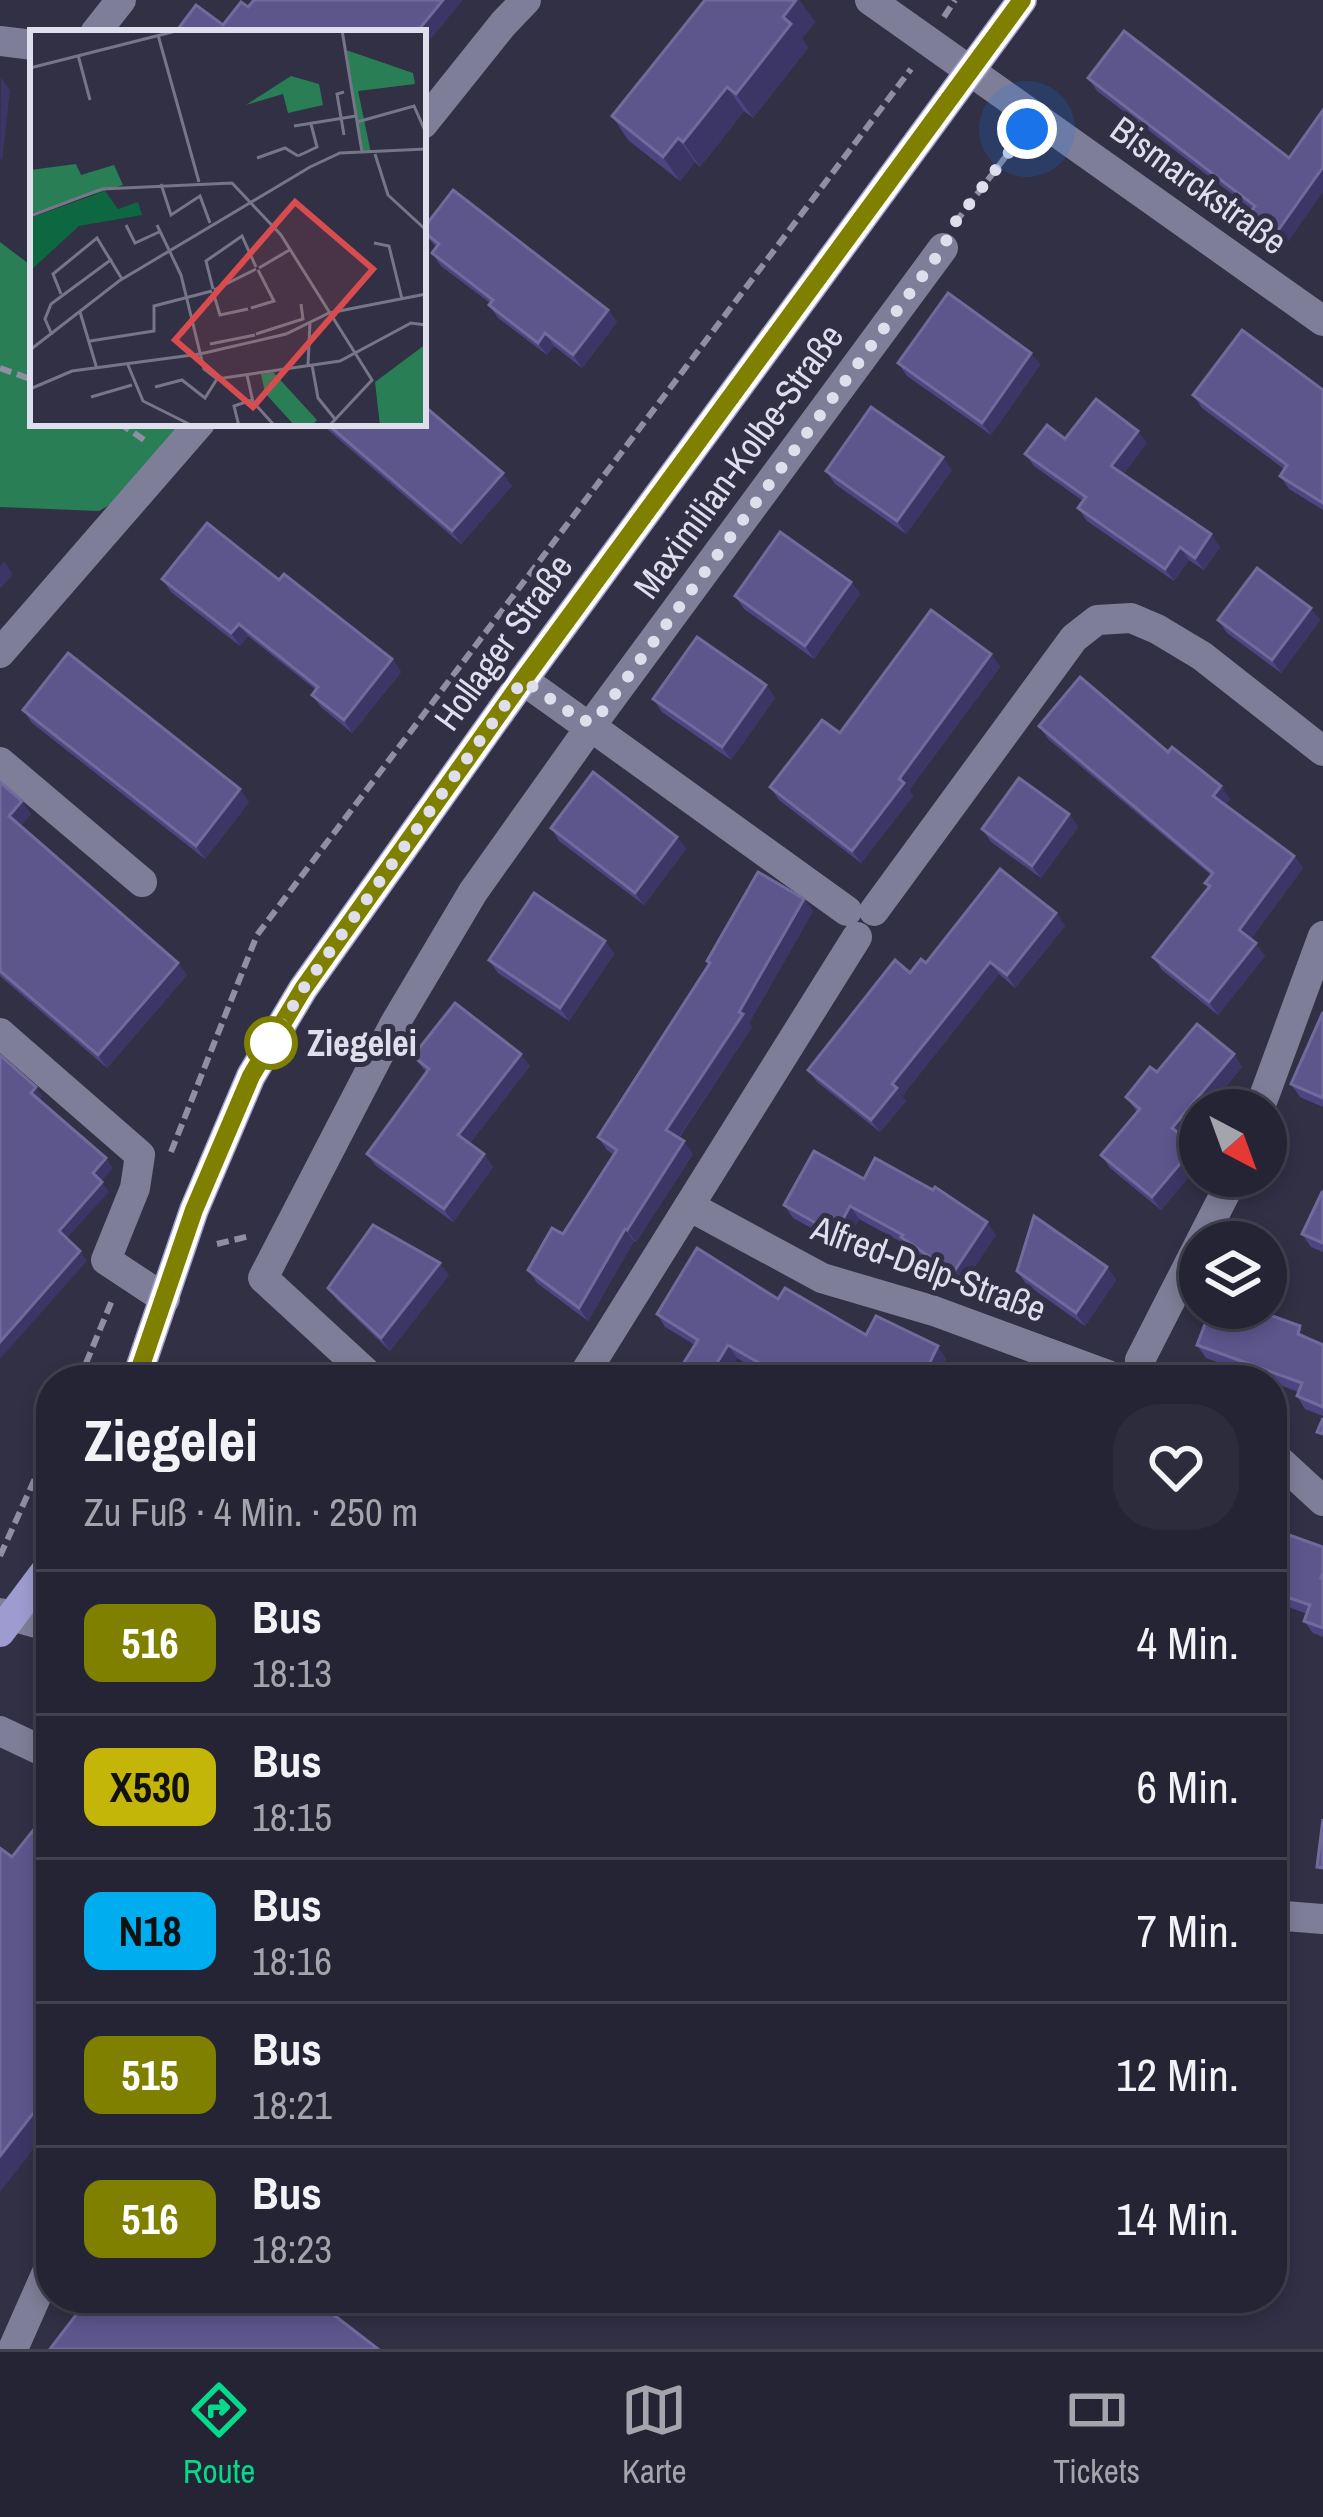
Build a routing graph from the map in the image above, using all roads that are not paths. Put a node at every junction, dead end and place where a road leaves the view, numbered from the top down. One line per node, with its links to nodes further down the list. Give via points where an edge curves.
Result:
1 (121, 0): 5 (street)
2 (526, 0): 9 (street)
3 (870, 0): 8 (street, Bismarckstraße)
4 (1022, 0): 8 (main road, Hollager Straße)
5 (97, 30)
6 (0, 41): 7 (street)
7 (30, 45)
8 (970, 69): 11 (street, Bismarckstraße); 14 (main road, Hollager Straße)
9 (426, 120)
10 (943, 248): 15 (street, Maximilian-Kolbe-Straße)
11 (1323, 321)
12 (197, 426): 13 (street)
13 (0, 653)
14 (523, 680): 15 (street); 25 (main road, Hollager Straße, via 303,989 251,1076)
15 (591, 727): 19 (street); 27 (street, Maximilian-Kolbe-Straße, via 472,892 263,1278)
16 (1323, 751): 19 (street, via 1156,629 1131,618 1097,620 1074,638)
17 (0, 762): 18 (street)
18 (142, 882)
19 (859, 920): 24 (street)
20 (1323, 936): 22 (street)
21 (0, 1034): 25 (street, via 140,1155 106,1260)
22 (1267, 1089)
23 (1225, 1197): 30 (street)
24 (689, 1206): 28 (street); 29 (street, Alfred-Delp-Straße, via 822,1278)
25 (165, 1299): 26 (main road, Hollager Straße)
26 (141, 1365)
27 (358, 1365)
28 (591, 1365)
29 (1076, 1365)
30 (1150, 1365)
31 (1287, 1468): 32 (street)
32 (1323, 1501)
33 (36, 1582): 34 (main road)
34 (4, 1621): 35 (street)
35 (36, 1625)
36 (0, 1731): 37 (street)
37 (36, 1748)
38 (1287, 1916): 39 (street)
39 (1323, 1919)
40 (36, 2298): 41 (street)
41 (13, 2349)

